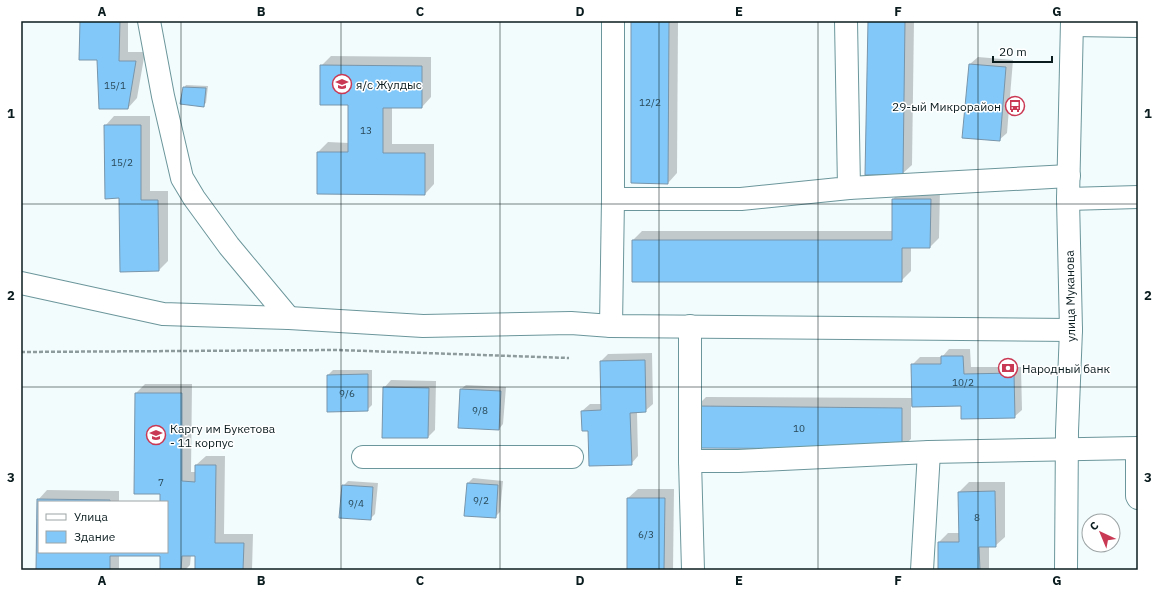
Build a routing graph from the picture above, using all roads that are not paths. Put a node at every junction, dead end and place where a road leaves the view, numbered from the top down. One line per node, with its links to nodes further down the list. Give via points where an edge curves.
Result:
1 (149, 21): 12 (street, via 162,96 182,178 229,246)
2 (613, 21): 9 (street)
3 (846, 21): 7 (street)
4 (1072, 23): 5 (street); 6 (street, улица Муканова)
5 (1138, 26)
6 (1069, 176): 7 (street); 10 (street, улица Муканова)
7 (849, 188): 9 (street, via 741,199)
8 (1138, 197): 10 (street)
9 (613, 199): 13 (street)
10 (1068, 199): 15 (street, улица Муканова)
11 (21, 283): 12 (street, via 163,314)
12 (289, 318): 13 (street, via 423,326 571,323)
13 (611, 326): 14 (street)
14 (690, 326): 15 (street); 21 (street)
15 (1071, 330): 17 (street, улица Муканова)
16 (1137, 448): 17 (street); 22 (street)
17 (1067, 449): 18 (street); 25 (street, улица Муканова)
18 (929, 452): 21 (street); 24 (street)
19 (363, 457): 20 (street)
20 (572, 457)
21 (690, 461): 23 (street)
22 (1138, 498)
23 (693, 570)
24 (922, 570)
25 (1066, 570)

